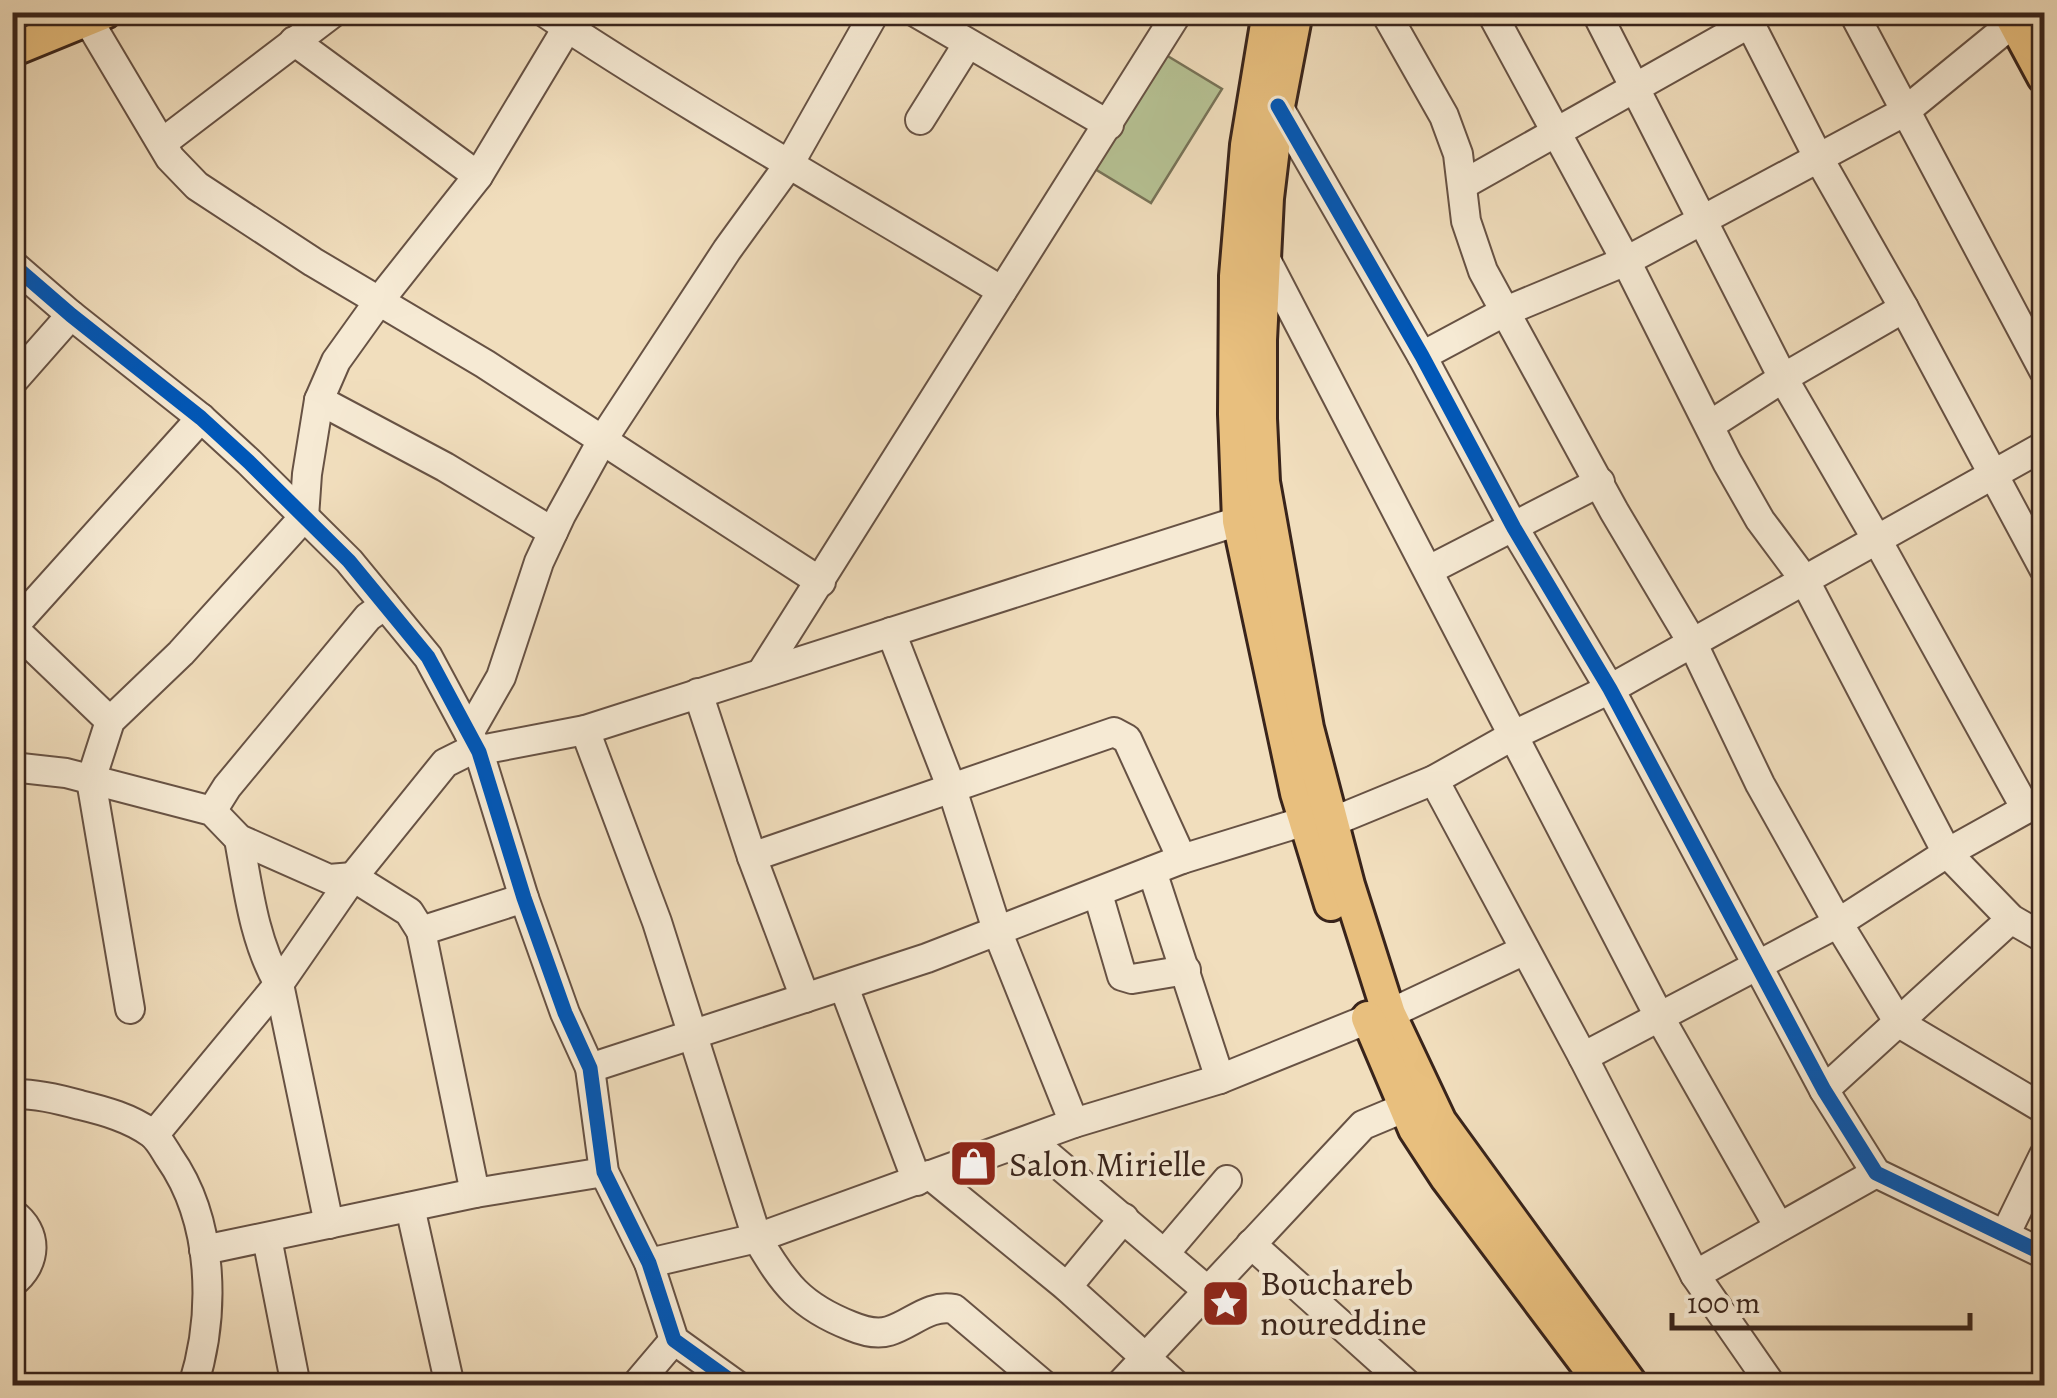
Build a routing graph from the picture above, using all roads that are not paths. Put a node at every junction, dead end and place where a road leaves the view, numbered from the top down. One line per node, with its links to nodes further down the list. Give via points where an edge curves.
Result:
1 (334, 12): 16 (street)
2 (875, 12): 27 (street)
3 (914, 12): 15 (street)
4 (1178, 12): 23 (street)
5 (1269, 12): 51 (main road, via 1247,145 1236,276)
6 (1296, 12): 20 (main road)
7 (1385, 12): 29 (street, via 1444,116)
8 (1491, 12): 24 (street)
9 (1596, 12): 19 (street)
10 (1853, 12): 21 (street)
11 (97, 16): 17 (main road); 25 (street)
12 (2018, 16): 18 (main road); 21 (street)
13 (1747, 18): 19 (street); 26 (street)
14 (555, 20): 27 (street); 28 (street)
15 (960, 31): 22 (street); 23 (street)
16 (294, 41): 25 (street); 28 (street)
17 (12, 50)
18 (2044, 77)
19 (1637, 88): 24 (street); 30 (street)
20 (1278, 106): 31 (main road); 39 (street)
21 (1904, 112): 26 (street); 40 (street)
22 (920, 120)
23 (1109, 125): 34 (street)
24 (1554, 134): 29 (street); 32 (street)
25 (162, 143): 35 (street, via 197,186)
26 (1818, 157): 30 (street); 36 (street)
27 (788, 166): 34 (street); 46 (street)
28 (478, 176): 35 (street)
29 (1464, 184): 37 (street, via 1472,246)
30 (1701, 220): 32 (street); 41 (street)
31 (1263, 254): 56 (street); 76 (main road, via 1263,482 1307,728)
32 (1626, 261): 37 (street); 45 (street)
33 (12, 264): 38 (street)
34 (1002, 291): 58 (street)
35 (379, 301): 43 (street, via 336,362); 46 (street)
36 (1904, 308): 41 (street); 48 (street)
37 (1506, 312): 39 (street); 49 (street)
38 (71, 315): 42 (street); 44 (street)
39 (1422, 356): 52 (street)
40 (2044, 371)
41 (1783, 378): 45 (street); 54 (street)
42 (12, 382)
43 (319, 400): 50 (street); 53 (street)
44 (201, 418): 50 (street); 60 (street)
45 (1710, 425): 57 (street, via 1760,520)
46 (603, 439): 53 (street); 58 (street)
47 (2044, 446): 48 (street)
48 (1995, 473): 54 (street); 55 (street)
49 (1600, 482): 52 (street); 62 (street)
50 (304, 517): 59 (street); 66 (street)
51 (1239, 521): 61 (street); 76 (main road)
52 (1514, 528): 56 (street); 64 (street)
53 (553, 532): 69 (street)
54 (1876, 538): 57 (street); 74 (street)
55 (2044, 569)
56 (1429, 570): 68 (street)
57 (1804, 579): 62 (street); 78 (street)
58 (821, 582): 63 (street)
59 (385, 605): 69 (street, via 428,657); 75 (street, via 368,617)
60 (13, 627): 66 (street)
61 (891, 632): 63 (street); 73 (street)
62 (1692, 642): 64 (street); 86 (street, via 1760,784)
63 (762, 672): 65 (street)
64 (1610, 689): 68 (street); 91 (street)
65 (698, 693): 67 (street); 79 (street)
66 (110, 722): 71 (street)
67 (585, 730): 69 (street); 100 (street)
68 (1514, 735): 72 (street); 98 (street)
69 (474, 742): 82 (street, via 446,763); 84 (street)
70 (12, 767): 71 (street)
71 (91, 780): 75 (street); 96 (street)
72 (1434, 780): 76 (street); 90 (street)
73 (952, 789): 79 (street); 80 (street, via 1120,734); 88 (street)
74 (2035, 804): 78 (street)
75 (212, 811): 77 (street)
76 (1315, 825): 80 (street); 97 (main road)
77 (240, 839): 82 (street, via 329,879); 93 (street, via 266,962)
78 (1947, 852): 85 (street); 86 (street)
79 (752, 857): 95 (street)
80 (1182, 859): 81 (street)
81 (1152, 871): 83 (street); 92 (street)
82 (353, 877): 87 (street, via 409,912); 93 (street)
83 (1098, 894): 88 (street); 92 (street, via 1122,976)
84 (524, 898): 87 (street); 102 (street)
85 (2011, 919): 89 (street); 99 (street)
86 (1838, 922): 91 (street); 99 (street)
87 (421, 930): 116 (street)
88 (998, 932): 94 (street); 108 (street)
89 (2044, 938)
90 (1525, 950): 97 (street); 101 (street)
91 (1757, 968): 98 (street); 104 (street)
92 (1186, 970): 103 (street)
93 (279, 984): 109 (street); 120 (street)
94 (844, 987): 95 (street); 114 (street)
95 (805, 998): 100 (street)
96 (130, 1009)
97 (1378, 1017): 103 (street); 106 (main road); 146 (main road, via 1440,1122)
98 (1660, 1018): 101 (street); 121 (street)
99 (1899, 1023): 104 (street); 107 (street)
100 (693, 1035): 102 (street); 124 (street)
101 (1584, 1057): 130 (street)
102 (590, 1068): 112 (street)
103 (1220, 1079): 108 (street)
104 (1824, 1090): 113 (street)
105 (12, 1094): 109 (street, via 90,1107)
106 (1406, 1107): 125 (street, via 1364,1124); 145 (main road, via 1447,1178)
107 (2044, 1109)
108 (1074, 1124): 110 (street)
109 (154, 1135): 126 (street, via 181,1174)
110 (1030, 1140): 114 (street); 119 (street)
111 (2044, 1155): 122 (street)
112 (604, 1172): 116 (street); 129 (street)
113 (1876, 1173): 121 (street); 122 (street)
114 (923, 1178): 124 (street); 132 (street)
115 (1227, 1180): 127 (street)
116 (475, 1193): 117 (street)
117 (410, 1207): 120 (street); 138 (street)
118 (12, 1213): 131 (street, via 26,1226 32,1246 28,1266)
119 (1124, 1218): 127 (street); 132 (street)
120 (329, 1224): 123 (street)
121 (1779, 1226): 130 (street)
122 (2005, 1234): 128 (street)
123 (268, 1238): 126 (street); 137 (street)
124 (757, 1238): 129 (street); 141 (street, via 797,1297 821,1314 878,1333 938,1308 954,1309)
125 (1251, 1244): 133 (street); 144 (street)
126 (204, 1250): 136 (street, via 208,1300)
127 (1166, 1253): 133 (street)
128 (2044, 1254)
129 (649, 1263): 134 (street)
130 (1695, 1275): 147 (street)
131 (12, 1283)
132 (1068, 1286): 135 (street)
133 (1208, 1290): 135 (street)
134 (674, 1340): 139 (street); 140 (street)
135 (1146, 1356): 142 (street); 143 (street)
136 (193, 1386)
137 (296, 1386)
138 (450, 1386)
139 (636, 1386)
140 (738, 1386)
141 (1045, 1386)
142 (1118, 1386)
143 (1177, 1386)
144 (1409, 1386)
145 (1604, 1386)
146 (1632, 1386)
147 (1772, 1386)

